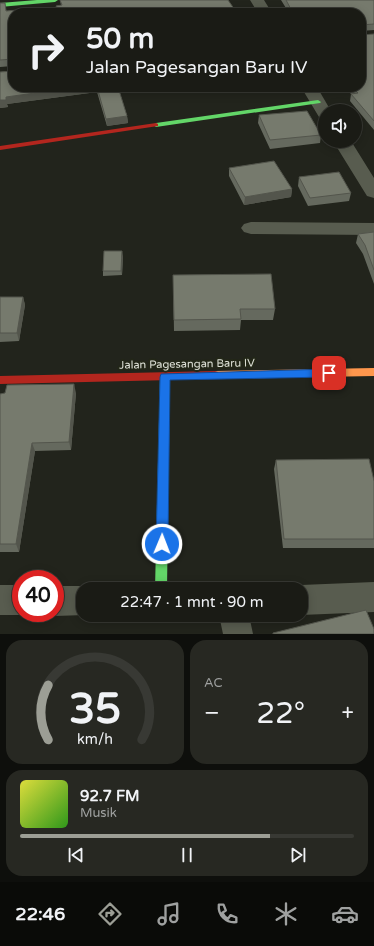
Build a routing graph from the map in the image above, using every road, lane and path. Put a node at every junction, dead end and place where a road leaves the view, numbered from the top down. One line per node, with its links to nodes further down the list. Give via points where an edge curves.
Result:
1 (55, 0): 2 (street)
2 (0, 6)
3 (312, 92): 4 (street)
4 (320, 104)
5 (318, 108): 6 (street)
6 (0, 148)
7 (346, 148): 8 (street)
8 (374, 192)
9 (251, 228): 10 (street)
10 (374, 229)
11 (374, 372): 12 (street, Jalan Pagesangan Baru IV)
12 (165, 377): 13 (street, Jalan Pagesangan Baru IV); 14 (street)
13 (0, 380)
14 (161, 582)
15 (374, 597): 19 (street)
16 (0, 600): 17 (street)
17 (12, 600)
18 (64, 600): 20 (street)
19 (308, 600)
20 (76, 601)
21 (235, 622): 22 (street)
22 (238, 634)

